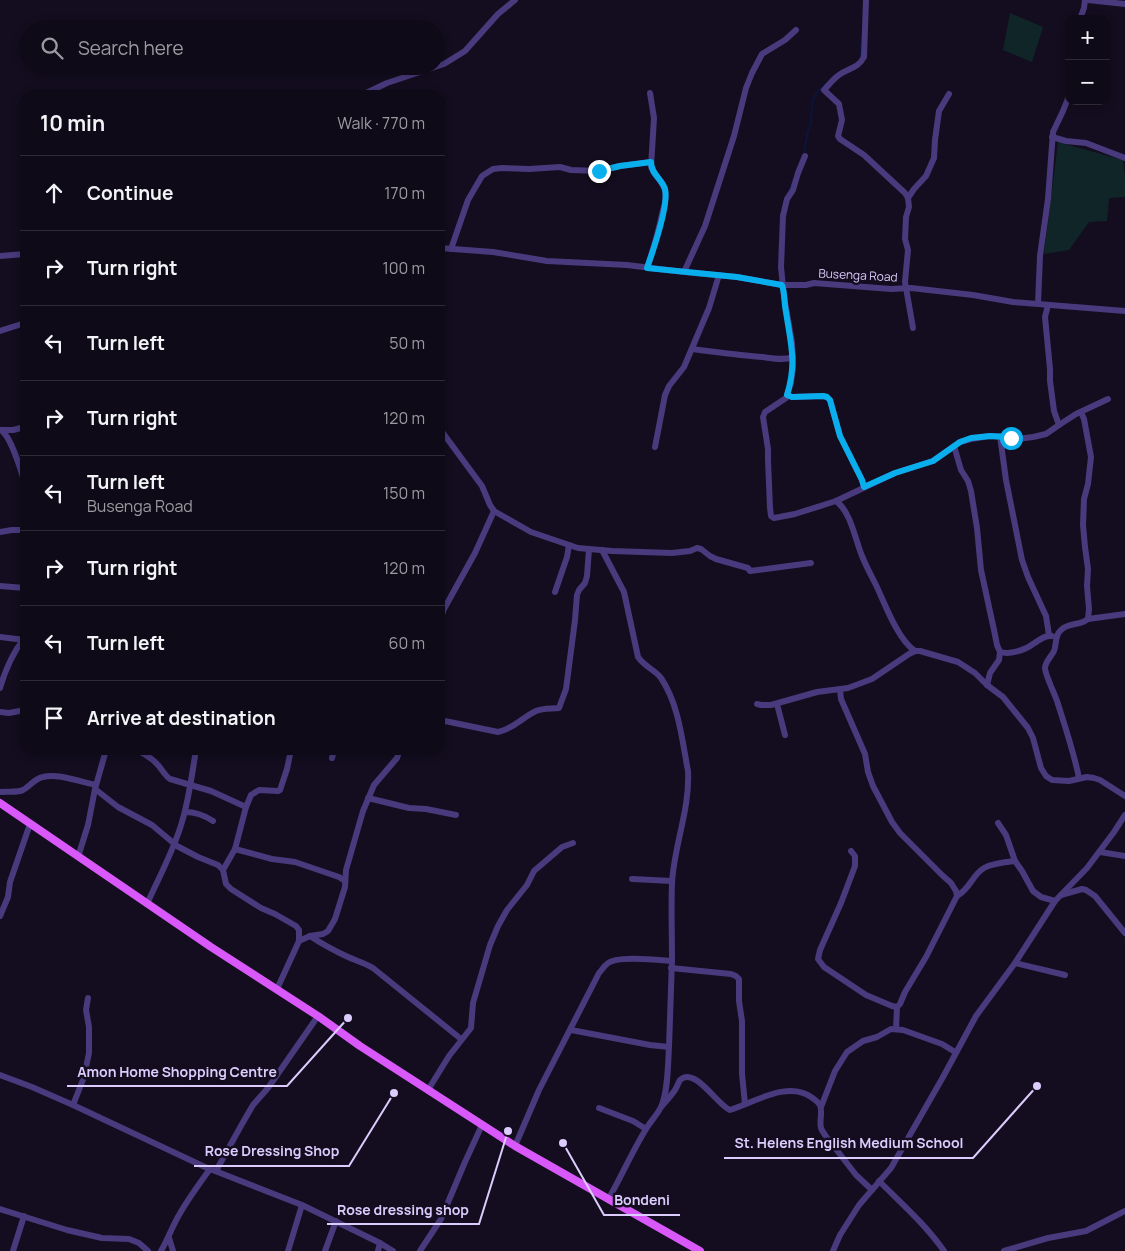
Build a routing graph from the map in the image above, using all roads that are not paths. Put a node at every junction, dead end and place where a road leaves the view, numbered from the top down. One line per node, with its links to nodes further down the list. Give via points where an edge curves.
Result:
1 (515, 0): 7 (street, via 465,50)
2 (866, 0): 17 (street, via 864,57 861,63 846,70 824,90 838,104 842,120 840,139 864,155)
3 (1087, 0): 4 (street); 5 (street)
4 (1125, 4)
5 (1081, 15)
6 (796, 30): 23 (street, via 762,54 752,73 705,226)
7 (445, 63)
8 (411, 75): 9 (street)
9 (372, 90)
10 (650, 93): 16 (street, via 654,118)
11 (949, 94): 17 (street, via 939,110 934,158 926,176)
12 (1065, 105): 13 (street)
13 (1052, 137): 15 (street, via 1086,144); 27 (street)
14 (805, 156): 25 (street, via 784,208)
15 (1125, 158)
16 (651, 162): 19 (street, via 599,171 560,167 493,169 482,176 468,200); 22 (street, via 666,192 658,235)
17 (908, 198): 26 (street, via 905,233)
18 (445, 248): 19 (street, Busenga Road)
19 (451, 248): 22 (street, Busenga Road, via 547,261)
20 (20, 254): 21 (street)
21 (0, 256)
22 (647, 268): 23 (street, Busenga Road)
23 (684, 272): 24 (street, Busenga Road)
24 (719, 275): 25 (street, Busenga Road); 33 (street)
25 (782, 285): 26 (street, Busenga Road, via 814,283); 34 (street)
26 (907, 289): 27 (street, Busenga Road); 31 (street)
27 (1038, 304): 28 (street, Busenga Road)
28 (1048, 305): 29 (street, Busenga Road); 38 (street, via 1045,316 1050,381)
29 (1125, 311)
30 (20, 325): 32 (street)
31 (913, 328)
32 (0, 332)
33 (692, 349): 34 (street, via 766,358); 44 (street, via 665,395)
34 (793, 357): 35 (street)
35 (787, 395): 46 (street, via 823,396 830,400 840,436); 47 (street, via 763,417 771,516 786,516)
36 (1108, 399): 37 (street)
37 (1081, 412): 38 (street); 60 (street, via 1091,457 1084,499)
38 (1059, 425): 42 (street, via 1046,434 1033,437)
39 (20, 428): 40 (street)
40 (0, 430): 45 (street, via 14,451)
41 (445, 435): 48 (street, via 482,486)
42 (1000, 436): 43 (street, via 980,436); 61 (street, via 1022,560 1046,616)
43 (954, 446): 46 (street, via 933,461); 67 (street, via 960,470 971,491 981,570)
44 (655, 447)
45 (20, 469)
46 (864, 487): 47 (street)
47 (836, 501): 66 (street, via 845,510 863,558 894,622 905,642)
48 (494, 511): 51 (street, via 530,532); 58 (street, via 472,560)
49 (20, 530): 50 (street)
50 (0, 532)
51 (569, 545): 52 (street); 57 (street)
52 (589, 549): 53 (street); 75 (street, via 587,576 577,595 566,689 559,708 534,711 505,731 498,732)
53 (602, 550): 54 (street, via 672,553 697,548 716,559 750,571); 109 (street, via 624,592 636,654 660,678 676,708 682,736 688,795)
54 (811, 563)
55 (0, 586): 56 (street)
56 (20, 588)
57 (555, 592)
58 (445, 607)
59 (1125, 614): 60 (street)
60 (1088, 619): 64 (street, via 1084,623 1065,626)
61 (1049, 635): 64 (street); 67 (street, via 1026,648)
62 (0, 638): 63 (street)
63 (20, 640)
64 (1055, 640): 84 (street, via 1054,651 1045,670)
65 (20, 644): 69 (street)
66 (915, 651): 68 (street, via 958,662); 70 (street, via 872,678)
67 (1000, 652): 68 (street)
68 (987, 685): 84 (street, via 1003,697 1028,728 1046,776 1060,781)
69 (0, 688)
70 (840, 690): 72 (street, via 817,692); 110 (street, via 865,754 868,772 892,822 952,882)
71 (757, 704): 72 (street)
72 (777, 704): 76 (street)
73 (20, 711): 74 (street)
74 (0, 712)
75 (445, 721)
76 (785, 735)
77 (105, 755): 86 (street)
78 (146, 755): 85 (street, via 168,778)
79 (195, 755): 85 (street)
80 (290, 755): 91 (street, via 280,790 254,792)
81 (333, 755): 83 (street)
82 (398, 755): 89 (street)
83 (332, 758)
84 (1079, 778): 88 (street, via 1100,780)
85 (190, 784): 91 (street); 92 (street)
86 (96, 787): 87 (street, via 49,776 37,779 19,791); 99 (street, via 118,807 152,826); 104 (street)
87 (0, 792)
88 (1125, 796)
89 (368, 798): 93 (street); 108 (street)
90 (0, 803): 97 (main road)
91 (246, 807): 100 (street)
92 (185, 812): 95 (street, via 194,812); 99 (street)
93 (456, 815)
94 (1125, 815): 102 (street)
95 (213, 821)
96 (998, 823): 105 (street)
97 (30, 824): 104 (main road); 114 (street)
98 (573, 843): 128 (street, via 562,847 534,871 507,910 490,945 473,1003 471,1028)
99 (174, 844): 106 (street); 113 (street)
100 (235, 849): 106 (street); 108 (street, via 301,863)
101 (851, 851): 124 (street, via 855,856 855,866 818,959 824,967 866,995)
102 (1100, 852): 103 (street); 111 (street)
103 (1125, 856)
104 (78, 857): 113 (main road)
105 (1015, 861): 110 (street, via 984,868); 112 (street, via 1033,891)
106 (223, 870): 117 (street, via 226,884 231,889 296,926)
107 (632, 879): 109 (street)
108 (345, 881): 116 (street, via 335,920 328,931)
109 (672, 881): 118 (street)
110 (957, 896): 124 (street)
111 (1060, 896): 112 (street); 115 (street, via 1086,890 1099,900)
112 (1055, 901): 119 (street)
113 (147, 904): 122 (main road)
114 (0, 916)
115 (1125, 933)
116 (310, 936): 117 (street); 128 (street, via 373,968)
117 (299, 941): 122 (street)
118 (672, 960): 120 (street); 127 (street, via 632,959 608,963)
119 (1015, 963): 121 (street); 130 (street, via 976,1016)
120 (672, 968): 129 (street); 134 (street, via 731,974 739,979)
121 (1065, 975)
122 (277, 989): 125 (main road)
123 (88, 998): 133 (street, via 89,1053)
124 (897, 1007): 126 (street)
125 (318, 1016): 132 (main road); 141 (street, via 254,1105)
126 (896, 1029): 130 (street); 136 (street, via 864,1041 847,1052)
127 (571, 1030): 129 (street); 140 (street, via 539,1090)
128 (461, 1039): 132 (street)
129 (669, 1047): 135 (street)
130 (956, 1052): 142 (street, via 907,1141)
131 (0, 1075): 133 (street)
132 (428, 1090): 138 (main road)
133 (73, 1104): 141 (street)
134 (745, 1104): 135 (street, via 730,1110 698,1081 686,1077 680,1080); 136 (street, via 772,1094 799,1091 809,1095)
135 (662, 1107): 139 (street)
136 (821, 1107): 143 (street, via 821,1128 825,1135)
137 (599, 1108): 139 (street)
138 (482, 1125): 140 (main road); 160 (street, via 441,1219)
139 (646, 1129): 144 (street)
140 (515, 1146): 144 (main road)
141 (213, 1170): 145 (street); 150 (street, via 187,1200)
142 (879, 1182): 143 (street); 163 (street)
143 (872, 1190): 162 (street, via 859,1205)
144 (608, 1200): 161 (main road)
145 (302, 1205): 149 (street); 156 (street)
146 (0, 1209): 148 (street)
147 (1125, 1211): 164 (street, via 1086,1231)
148 (24, 1216): 152 (street); 153 (street, via 102,1238 129,1239)
149 (336, 1221): 151 (street); 157 (street)
150 (169, 1238): 154 (street); 155 (street)
151 (380, 1243): 158 (street); 159 (street)
152 (13, 1251)
153 (148, 1251)
154 (161, 1251)
155 (173, 1251)
156 (288, 1251)
157 (325, 1251)
158 (378, 1251)
159 (393, 1251)
160 (420, 1251)
161 (700, 1251)
162 (833, 1251)
163 (944, 1251)
164 (1004, 1251)

